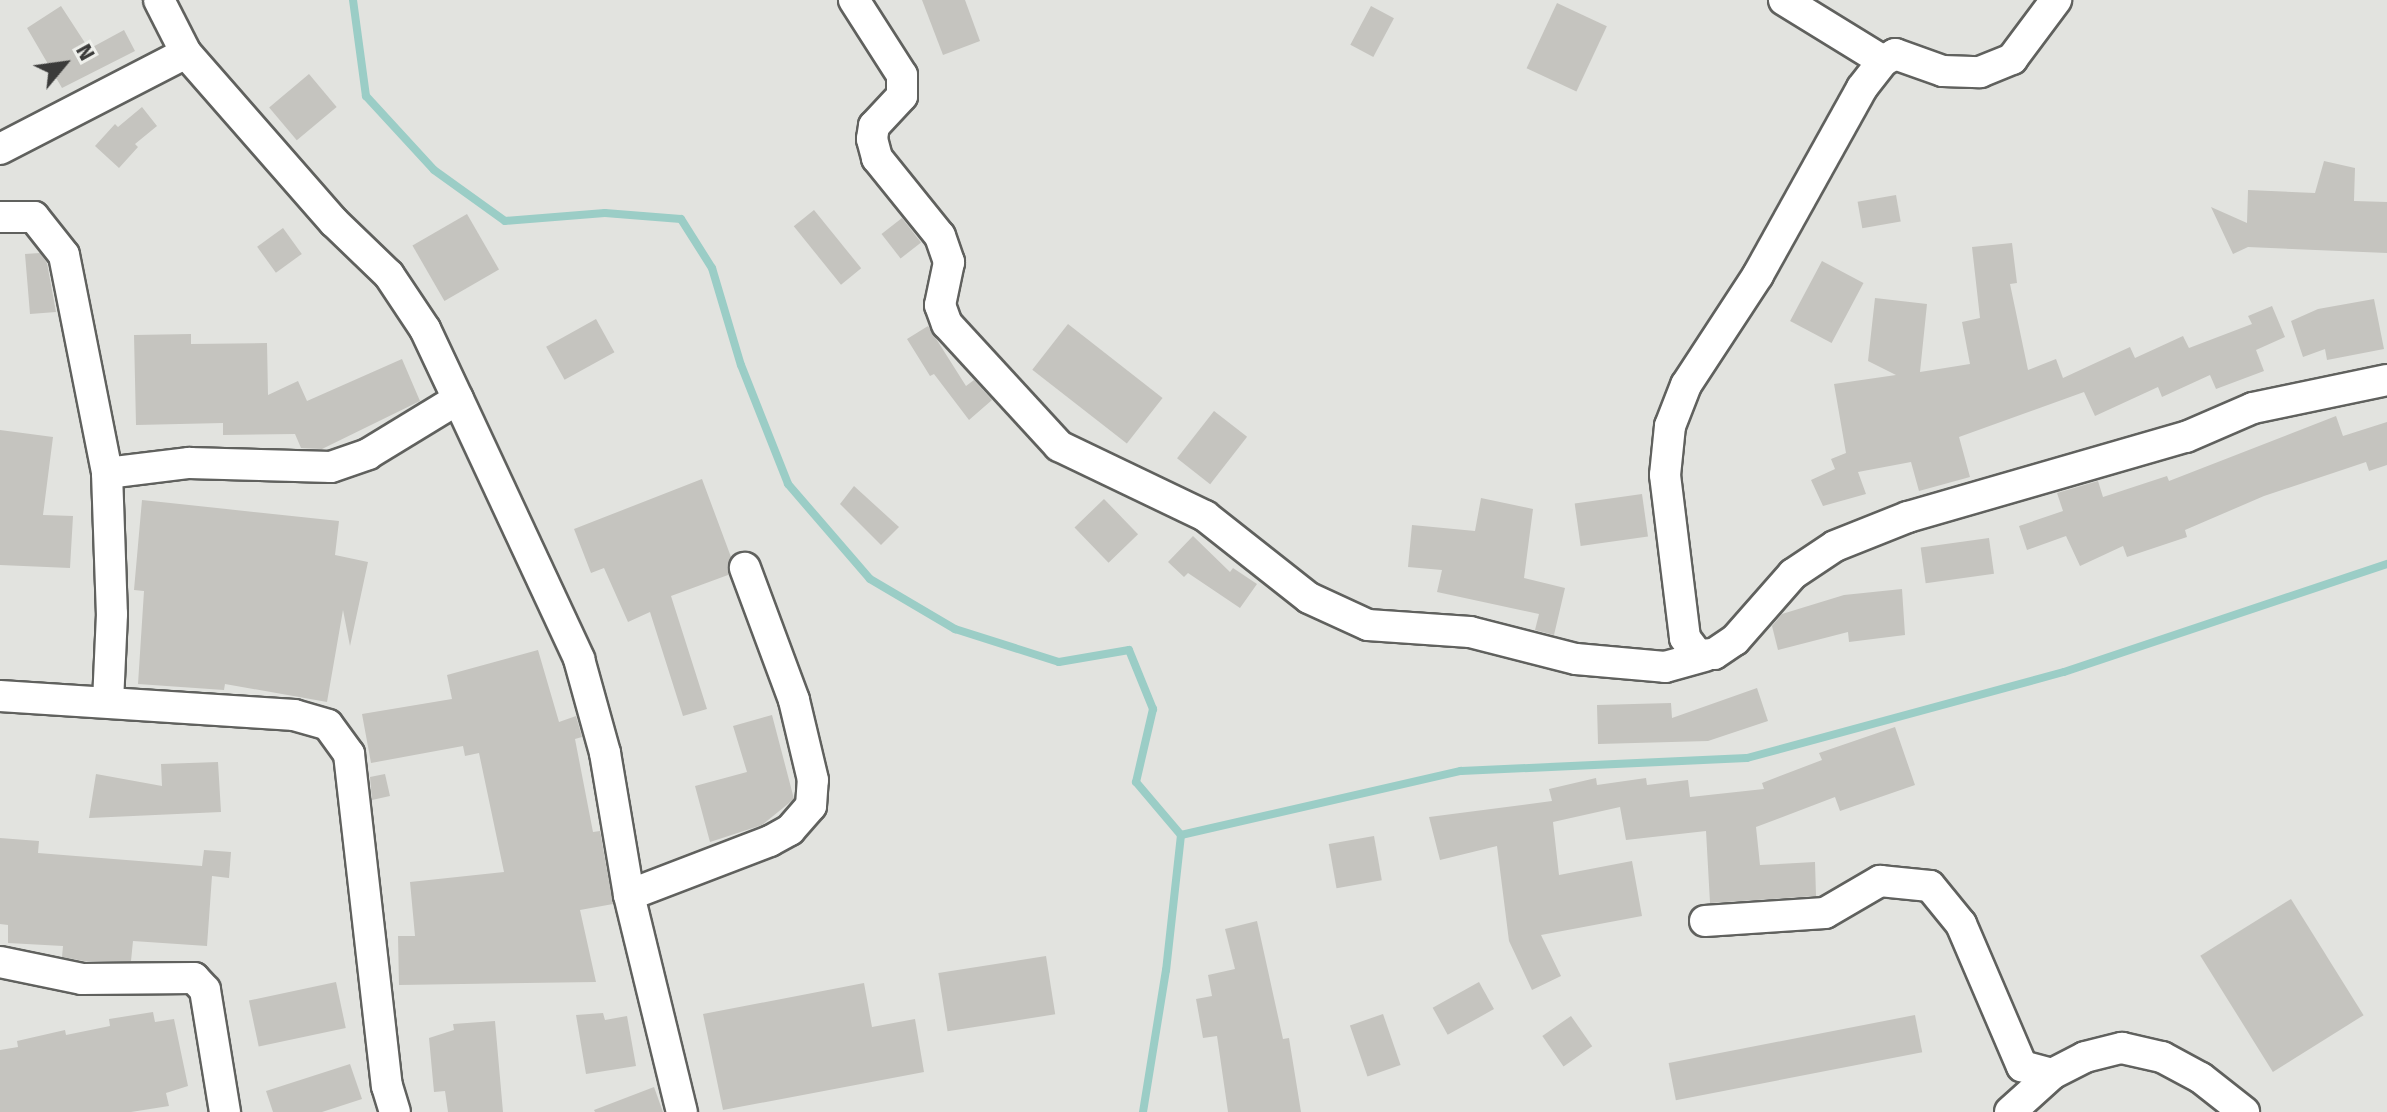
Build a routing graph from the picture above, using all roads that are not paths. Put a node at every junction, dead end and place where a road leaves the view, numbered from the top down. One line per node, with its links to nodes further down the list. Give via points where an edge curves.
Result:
1 (159, 0): 5 (street)
2 (854, 0): 13 (street, via 902,75 902,96 874,126 872,139 877,158 940,236 949,262 940,305 947,324 1059,446 1205,516 1309,598 1368,625 1470,632 1576,659 1665,667)
3 (1784, 0): 6 (street)
4 (2056, 0): 6 (street, via 2024,48 1998,68 1943,71 1895,54)
5 (186, 53): 7 (street); 10 (street, via 334,222 389,275 425,329)
6 (1883, 61): 13 (street, via 1862,88 1758,275 1686,385 1670,426 1665,475 1685,638)
7 (0, 149)
8 (0, 217): 11 (street, via 34,217 64,255)
9 (2387, 380): 13 (street, via 2253,408 2186,437 1908,517 1835,546 1793,574 1745,630)
10 (458, 399): 11 (street, via 368,454 331,467 189,463); 16 (street, via 579,659 605,753)
11 (107, 473): 15 (street, via 112,614)
12 (745, 568): 16 (street, via 794,700 813,780 811,806 790,830 770,841)
13 (1705, 656)
14 (0, 696): 15 (street)
15 (108, 701): 21 (street, via 294,715 328,725 349,754 387,1086)
16 (629, 895): 22 (street)
17 (1705, 921): 19 (street, via 1825,913 1880,881 1930,886 1961,924 2022,1066)
18 (0, 962): 20 (street, via 82,979 194,978 205,990)
19 (2052, 1074): 23 (street); 24 (street, via 2085,1057 2122,1048 2162,1057 2201,1078)
20 (225, 1112)
21 (395, 1112)
22 (682, 1112)
23 (2010, 1112)
24 (2244, 1112)

